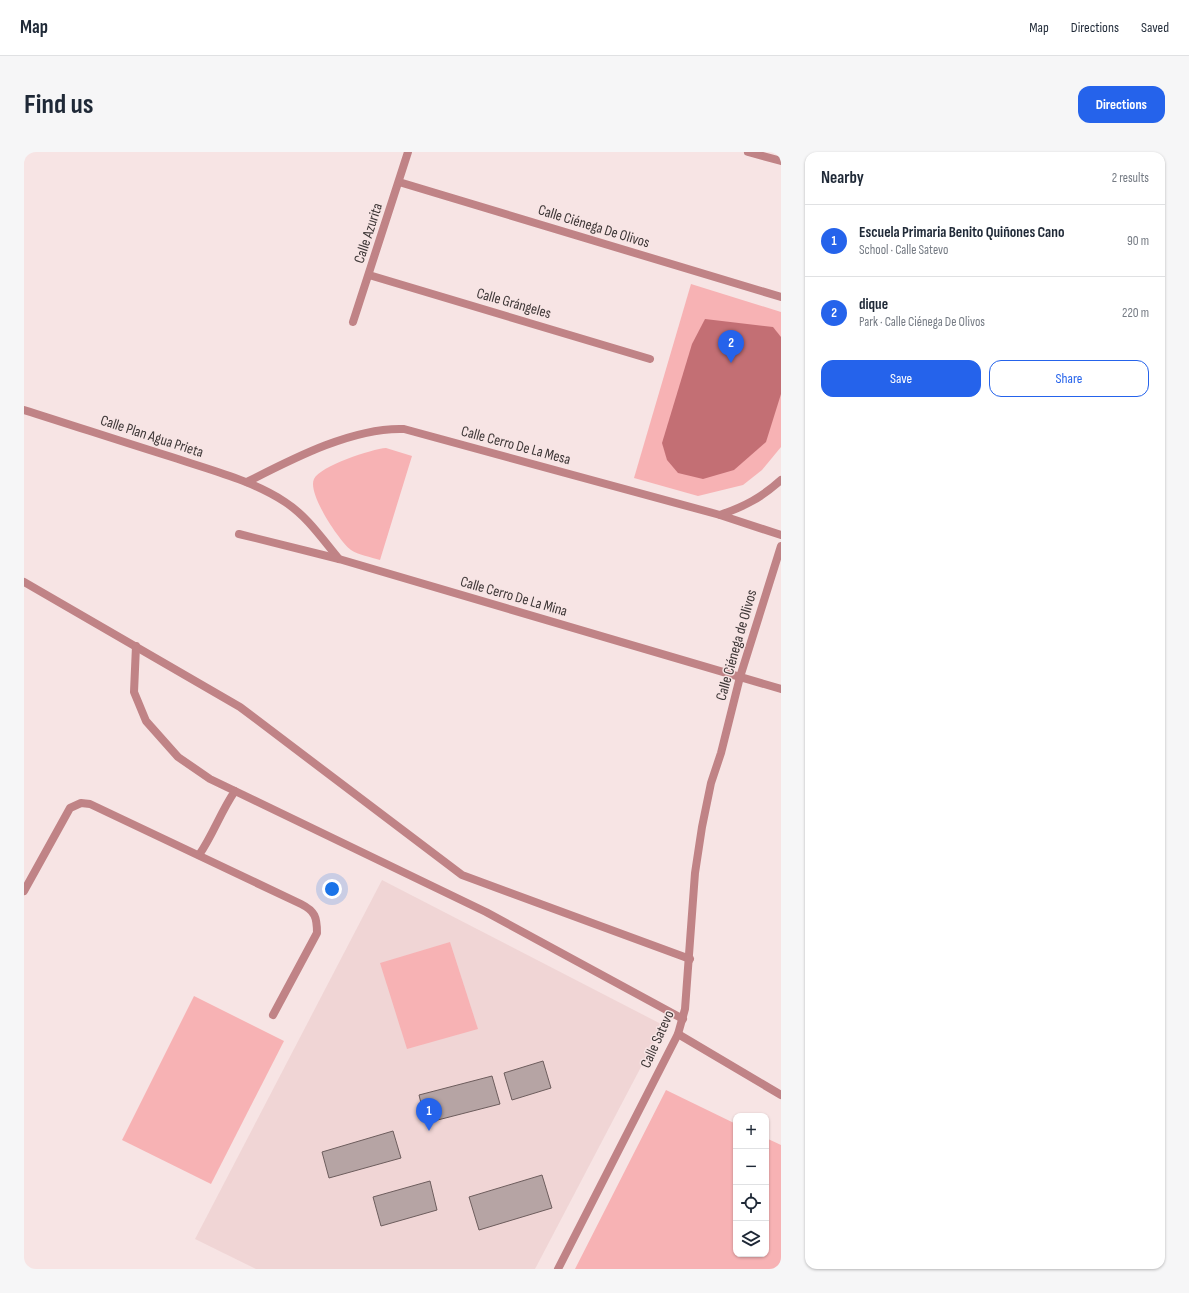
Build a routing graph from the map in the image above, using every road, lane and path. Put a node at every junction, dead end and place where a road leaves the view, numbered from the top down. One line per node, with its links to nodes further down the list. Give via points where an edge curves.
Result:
1 (408, 152): 4 (street, Calle Azurita)
2 (748, 152): 3 (street)
3 (781, 161)
4 (399, 182): 5 (street, Calle Azurita); 6 (street, Calle Ciénega De Olivos)
5 (369, 275): 7 (street, Calle Azurita); 8 (street, Calle Grángeles)
6 (781, 297)
7 (353, 322)
8 (650, 359)
9 (24, 410): 11 (street, Calle Plan Agua Prieta)
10 (781, 480): 12 (street, via 747,505)
11 (247, 482): 12 (street, Calle Cerro De La Mesa, via 356,434 387,428 404,429); 16 (street, Calle Plan Agua Prieta, via 270,493 302,516)
12 (720, 515): 14 (street, Calle Cerro De La Mesa)
13 (239, 534): 16 (street, Calle Cerro De La Mina)
14 (781, 535)
15 (781, 546): 19 (street, Calle Ciénega de Olivos)
16 (340, 559): 19 (street, Calle Cerro De La Mina)
17 (24, 582): 18 (street)
18 (136, 646): 22 (street, via 134,692 146,721 178,757 210,779); 25 (street, via 240,707 462,876)
19 (740, 677): 20 (street, Calle Cerro De La Mina); 21 (street, Calle Ciénega de Olivos)
20 (781, 689)
21 (721, 753): 25 (street, Calle Satevo, via 712,784 695,873)
22 (235, 791): 23 (street); 27 (street, via 486,912)
23 (199, 855): 24 (street, via 98,807 81,803 70,808); 26 (street, via 311,909 317,918 317,933)
24 (24, 891)
25 (690, 959): 27 (street, Calle Satevo)
26 (273, 1015)
27 (683, 1019): 28 (street, Calle Satevo)
28 (678, 1034): 29 (street); 30 (street, Calle Satevo)
29 (781, 1095)
30 (558, 1269)

